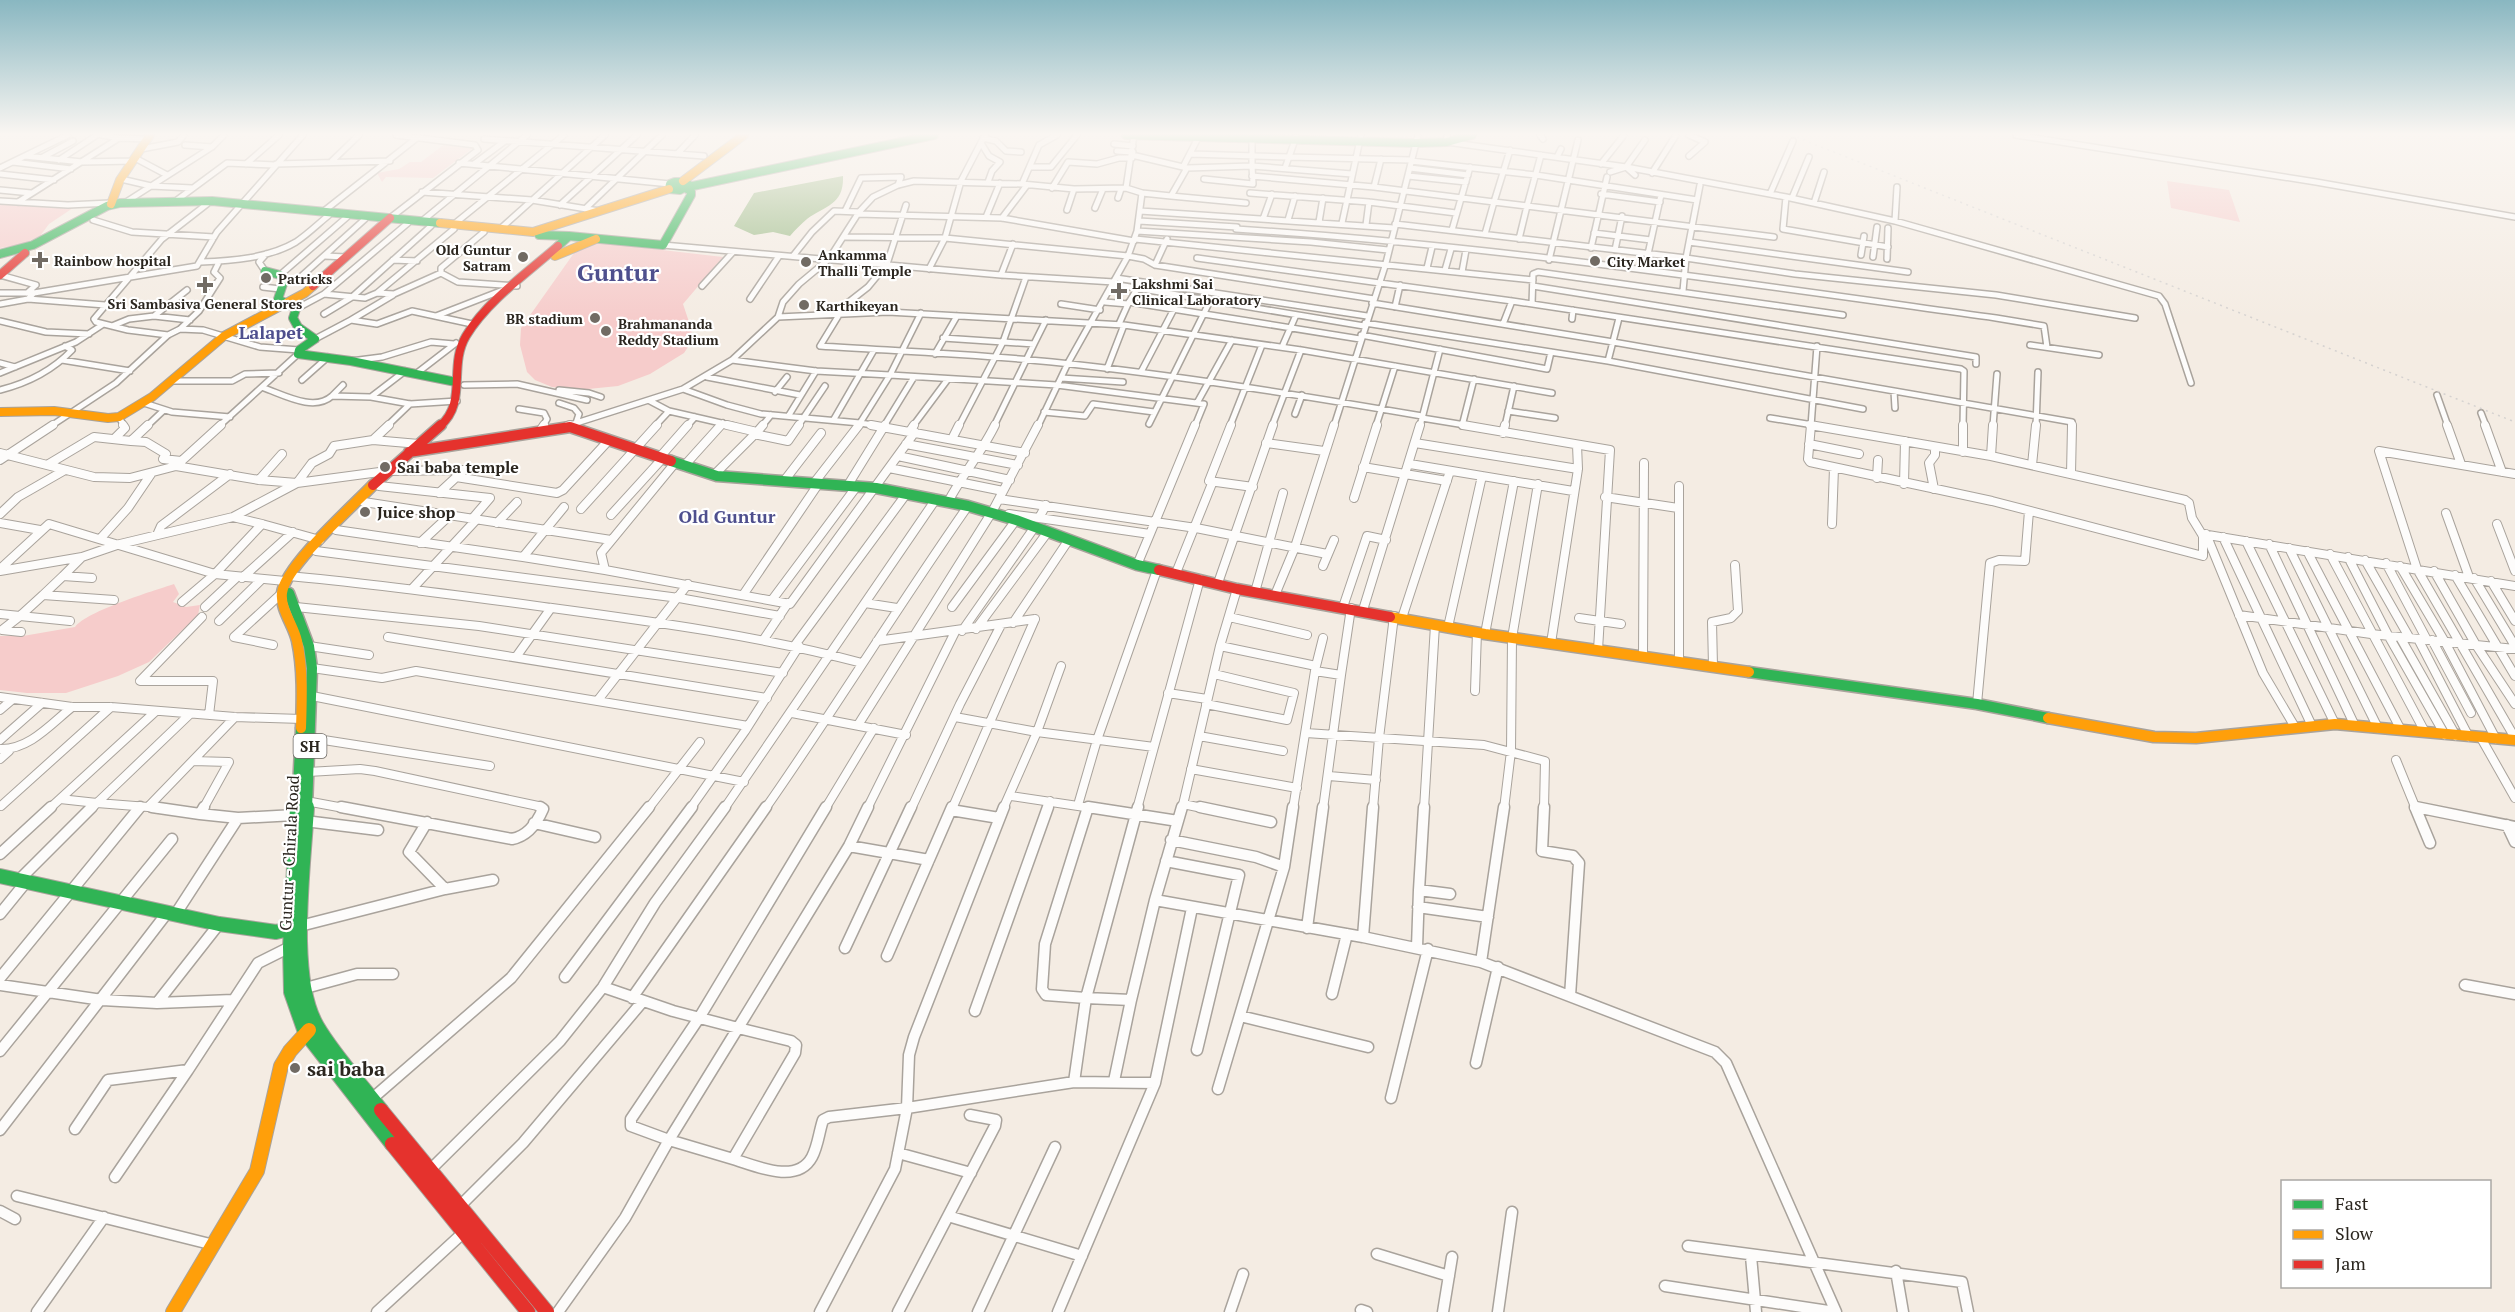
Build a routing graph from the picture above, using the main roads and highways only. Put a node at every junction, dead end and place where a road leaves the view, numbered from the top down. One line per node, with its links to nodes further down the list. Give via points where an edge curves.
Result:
1 (114, 196): 5 (main road)
2 (648, 196): 10 (main road, via 538,232)
3 (650, 196): 11 (main road, via 555,230 552,233)
4 (690, 196): 13 (main road, via 663,245)
5 (110, 204): 6 (main road, via 177,200); 14 (main road)
6 (240, 205): 7 (main road); 14 (main road, via 127,205)
7 (327, 213): 8 (main road); 8 (main road)
8 (388, 219): 9 (main road); 9 (main road); 18 (main road)
9 (426, 224): 10 (main road)
10 (454, 227): 11 (main road)
11 (557, 236): 12 (main road)
12 (569, 236): 13 (main road); 19 (main road, via 472,324 458,342)
13 (597, 239): 19 (main road, via 561,252 477,324 467,341)
14 (25, 251): 15 (main road); 17 (main road)
15 (0, 256)
16 (265, 271): 18 (main road, via 281,281 278,299)
17 (0, 275)
18 (291, 307): 19 (main road, via 298,327 315,339 298,352); 20 (main road, via 224,336 144,403 119,417)
19 (460, 383): 21 (main road, via 448,419); 21 (main road, via 463,405 459,415)
20 (0, 412)
21 (415, 449): 22 (main road); 24 (main road, via 570,425 714,475 852,485 968,506 1036,523 1047,533 1137,565 1237,589 1512,638 1977,704 2112,731 2170,738 2335,724 2469,736 2485,743)
22 (390, 471): 23 (main road); 23 (main road, via 320,540)
23 (290, 578): 25 (main road, Guntur - Chirala Road / SH, via 282,593 295,629 303,685); 25 (main road, Guntur - Chirala Road / SH, via 289,591 309,646 312,668 306,801)
24 (2515, 739)
25 (300, 818): 27 (main road, Guntur - Chirala Road / SH)
26 (0, 876): 27 (main road, via 219,924 270,931)
27 (296, 928): 28 (main road, Guntur - Chirala Road / SH, via 303,989); 29 (main road, Guntur - Chirala Road / SH, via 290,947 291,992)
28 (316, 1025): 29 (main road); 32 (main road, Guntur - Chirala Road / SH, via 429,1171)
29 (305, 1032): 30 (main road, via 287,1055 257,1171); 31 (main road, Guntur - Chirala Road / SH)
30 (173, 1312)
31 (528, 1312)
32 (547, 1312)

